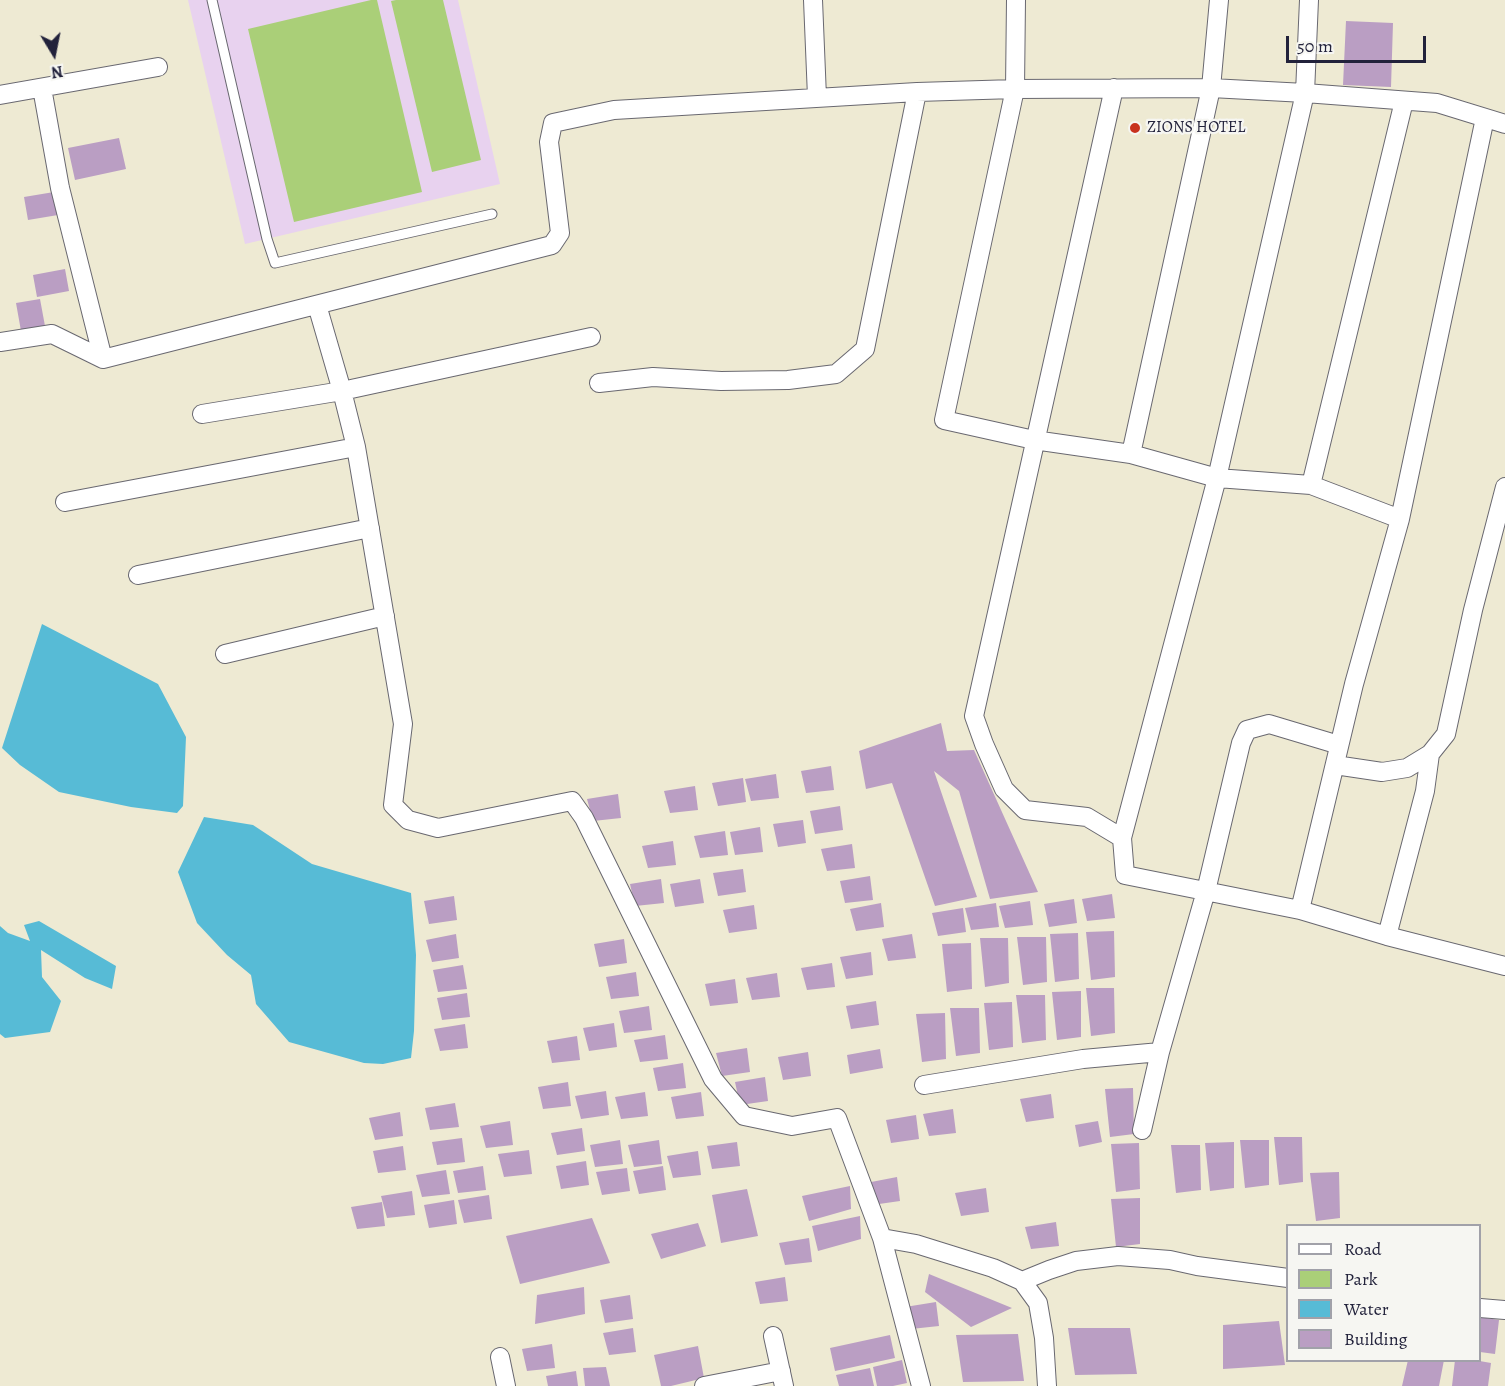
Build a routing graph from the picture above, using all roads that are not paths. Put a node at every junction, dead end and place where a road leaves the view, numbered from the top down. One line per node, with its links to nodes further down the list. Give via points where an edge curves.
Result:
1 (212, 0): 18 (lane, via 275,263)
2 (813, 0): 14 (street)
3 (1016, 0): 10 (street)
4 (1219, 0): 9 (street)
5 (1309, 0): 12 (street)
6 (158, 67): 7 (street)
7 (42, 88): 13 (street); 22 (street, via 60,188)
8 (1114, 88): 9 (street); 10 (street); 26 (street)
9 (1211, 88): 12 (street); 28 (street)
10 (1015, 89): 11 (street); 26 (street, via 944,420)
11 (918, 92): 14 (street); 23 (street, via 865,349 836,374 798,379 721,381 653,377)
12 (1305, 93): 15 (street); 29 (street)
13 (0, 95)
14 (817, 97): 19 (street, via 615,110 553,123 549,142 560,234 552,246)
15 (1404, 101): 16 (street, via 1437,103); 30 (street)
16 (1485, 118): 17 (street); 33 (street)
17 (1505, 124)
18 (492, 214)
19 (317, 305): 22 (street); 24 (street)
20 (591, 337): 24 (street)
21 (0, 342): 22 (street, via 52,334)
22 (103, 359)
23 (598, 383)
24 (342, 391): 25 (street); 27 (street)
25 (202, 414)
26 (1034, 440): 28 (street); 41 (street, via 974,716 1004,789 1025,810 1087,817)
27 (356, 447): 32 (street); 34 (street)
28 (1131, 454): 29 (street)
29 (1217, 478): 30 (street); 41 (street)
30 (1311, 485): 33 (street)
31 (1505, 486): 39 (street, via 1446,734)
32 (64, 502)
33 (1400, 519): 38 (street)
34 (370, 528): 35 (street); 36 (street)
35 (138, 575)
36 (385, 616): 37 (street); 49 (street, via 403,724 393,805 408,820 438,828 572,801 584,818 713,1079 744,1116 792,1126 837,1118)
37 (225, 654)
38 (1339, 745): 40 (street); 42 (street, via 1269,724 1247,730)
39 (1430, 754): 40 (street, via 1407,768 1382,772); 44 (street, via 1425,791)
40 (1335, 765): 43 (street)
41 (1122, 838): 42 (street, via 1125,874)
42 (1206, 891): 43 (street); 46 (street)
43 (1300, 910): 44 (street)
44 (1387, 936): 45 (street)
45 (1505, 966)
46 (1160, 1052): 47 (street, via 1083,1059); 48 (street)
47 (924, 1085)
48 (1142, 1130)
49 (882, 1238): 51 (street, via 916,1244); 59 (street)
50 (1286, 1278): 51 (street, via 1118,1256 1076,1261)
51 (1022, 1281): 60 (street, via 1038,1303)
52 (1481, 1308): 53 (street)
53 (1505, 1310)
54 (773, 1336): 56 (street)
55 (500, 1357): 57 (street)
56 (782, 1378): 58 (street)
57 (506, 1386)
58 (704, 1386)
59 (921, 1386)
60 (1047, 1386)

